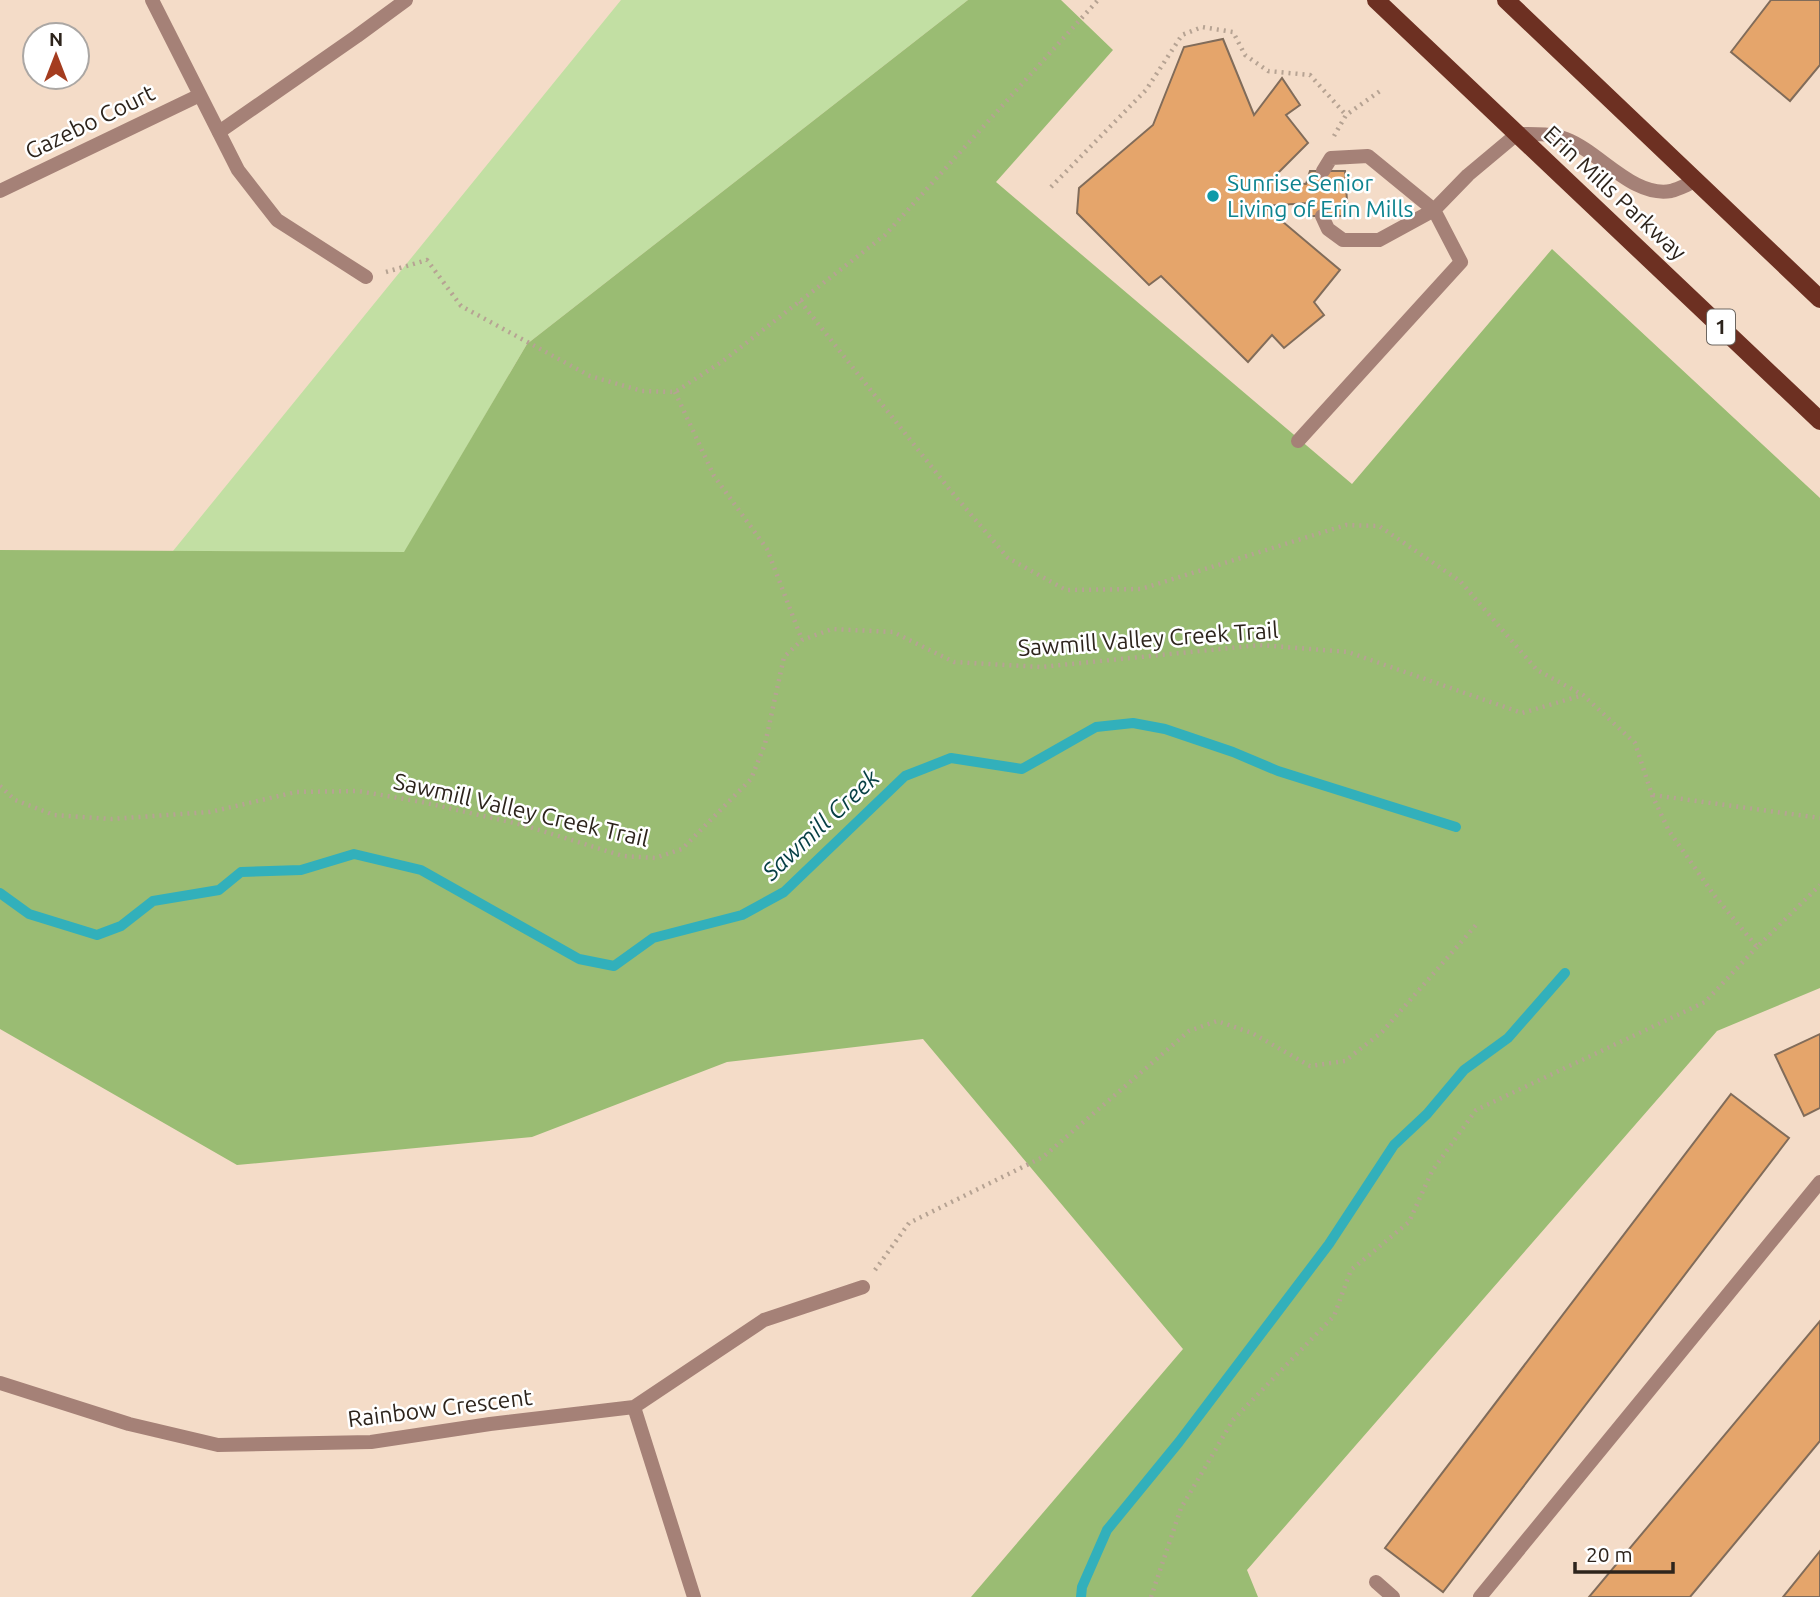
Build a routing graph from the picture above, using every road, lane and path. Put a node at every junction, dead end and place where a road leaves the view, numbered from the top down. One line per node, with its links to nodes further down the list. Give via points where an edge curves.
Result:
1 (152, 0): 7 (street)
2 (406, 0): 9 (street)
3 (1098, 0): 19 (path, via 885,235)
4 (1376, 0): 10 (main road, Erin Mills Parkway / 1)
5 (1506, 0): 12 (main road)
6 (1380, 91): 8 (path)
7 (200, 95): 9 (street); 14 (street, Gazebo Court)
8 (1346, 115): 11 (path, via 1333,137); 13 (path, via 1310,75 1268,71 1245,55 1233,32 1202,27 1182,35 1146,90)
9 (219, 132): 17 (street, via 238,170 277,220)
10 (1517, 134): 12 (street, via 1565,138 1648,190 1670,191); 15 (street); 21 (main road, Erin Mills Parkway / 1)
11 (1327, 165): 15 (street, via 1368,156)
12 (1696, 181): 18 (main road)
13 (1051, 187)
14 (0, 191)
15 (1434, 211): 16 (street, via 1379,240 1343,240 1328,229); 22 (street, via 1461,262)
16 (1322, 216)
17 (366, 278): 20 (path, via 427,260 461,306 590,376 642,391)
18 (1820, 299)
19 (800, 301): 20 (path); 24 (path, via 1008,558 1066,590 1141,589 1346,524 1379,526 1460,580 1537,670)
20 (675, 392): 23 (path, via 714,476 767,549)
21 (1820, 421)
22 (1297, 440)
23 (802, 640): 24 (path, Sawmill Valley Creek Trail, via 832,629 893,632 954,662 1041,667 1260,645 1348,652 1522,713); 25 (path, Sawmill Valley Creek Trail, via 784,657 765,744 751,779 682,849 655,858 623,856 523,825 358,791 296,792 210,812 111,819 54,815 15,800)
24 (1583, 695): 26 (path, via 1635,743)
25 (0, 786)
26 (1652, 795): 27 (path); 30 (path, via 1669,831)
27 (1820, 818)
28 (1820, 885): 30 (path)
29 (1476, 925): 32 (path, via 1382,1032 1345,1061 1310,1066 1252,1034 1217,1021 1189,1031 1043,1157 909,1223)
30 (1757, 947): 37 (path, via 1705,1002 1476,1110 1432,1171 1409,1222 1351,1270 1334,1316 1233,1420 1181,1508)
31 (1820, 1182): 39 (street)
32 (863, 1287): 34 (street, Rainbow Crescent, via 764,1320)
33 (0, 1383): 34 (street, Rainbow Crescent, via 130,1424 218,1445 372,1443)
34 (634, 1407): 36 (street)
35 (1376, 1582): 38 (street)
36 (694, 1597)
37 (1151, 1597)
38 (1394, 1597)
39 (1480, 1597)

